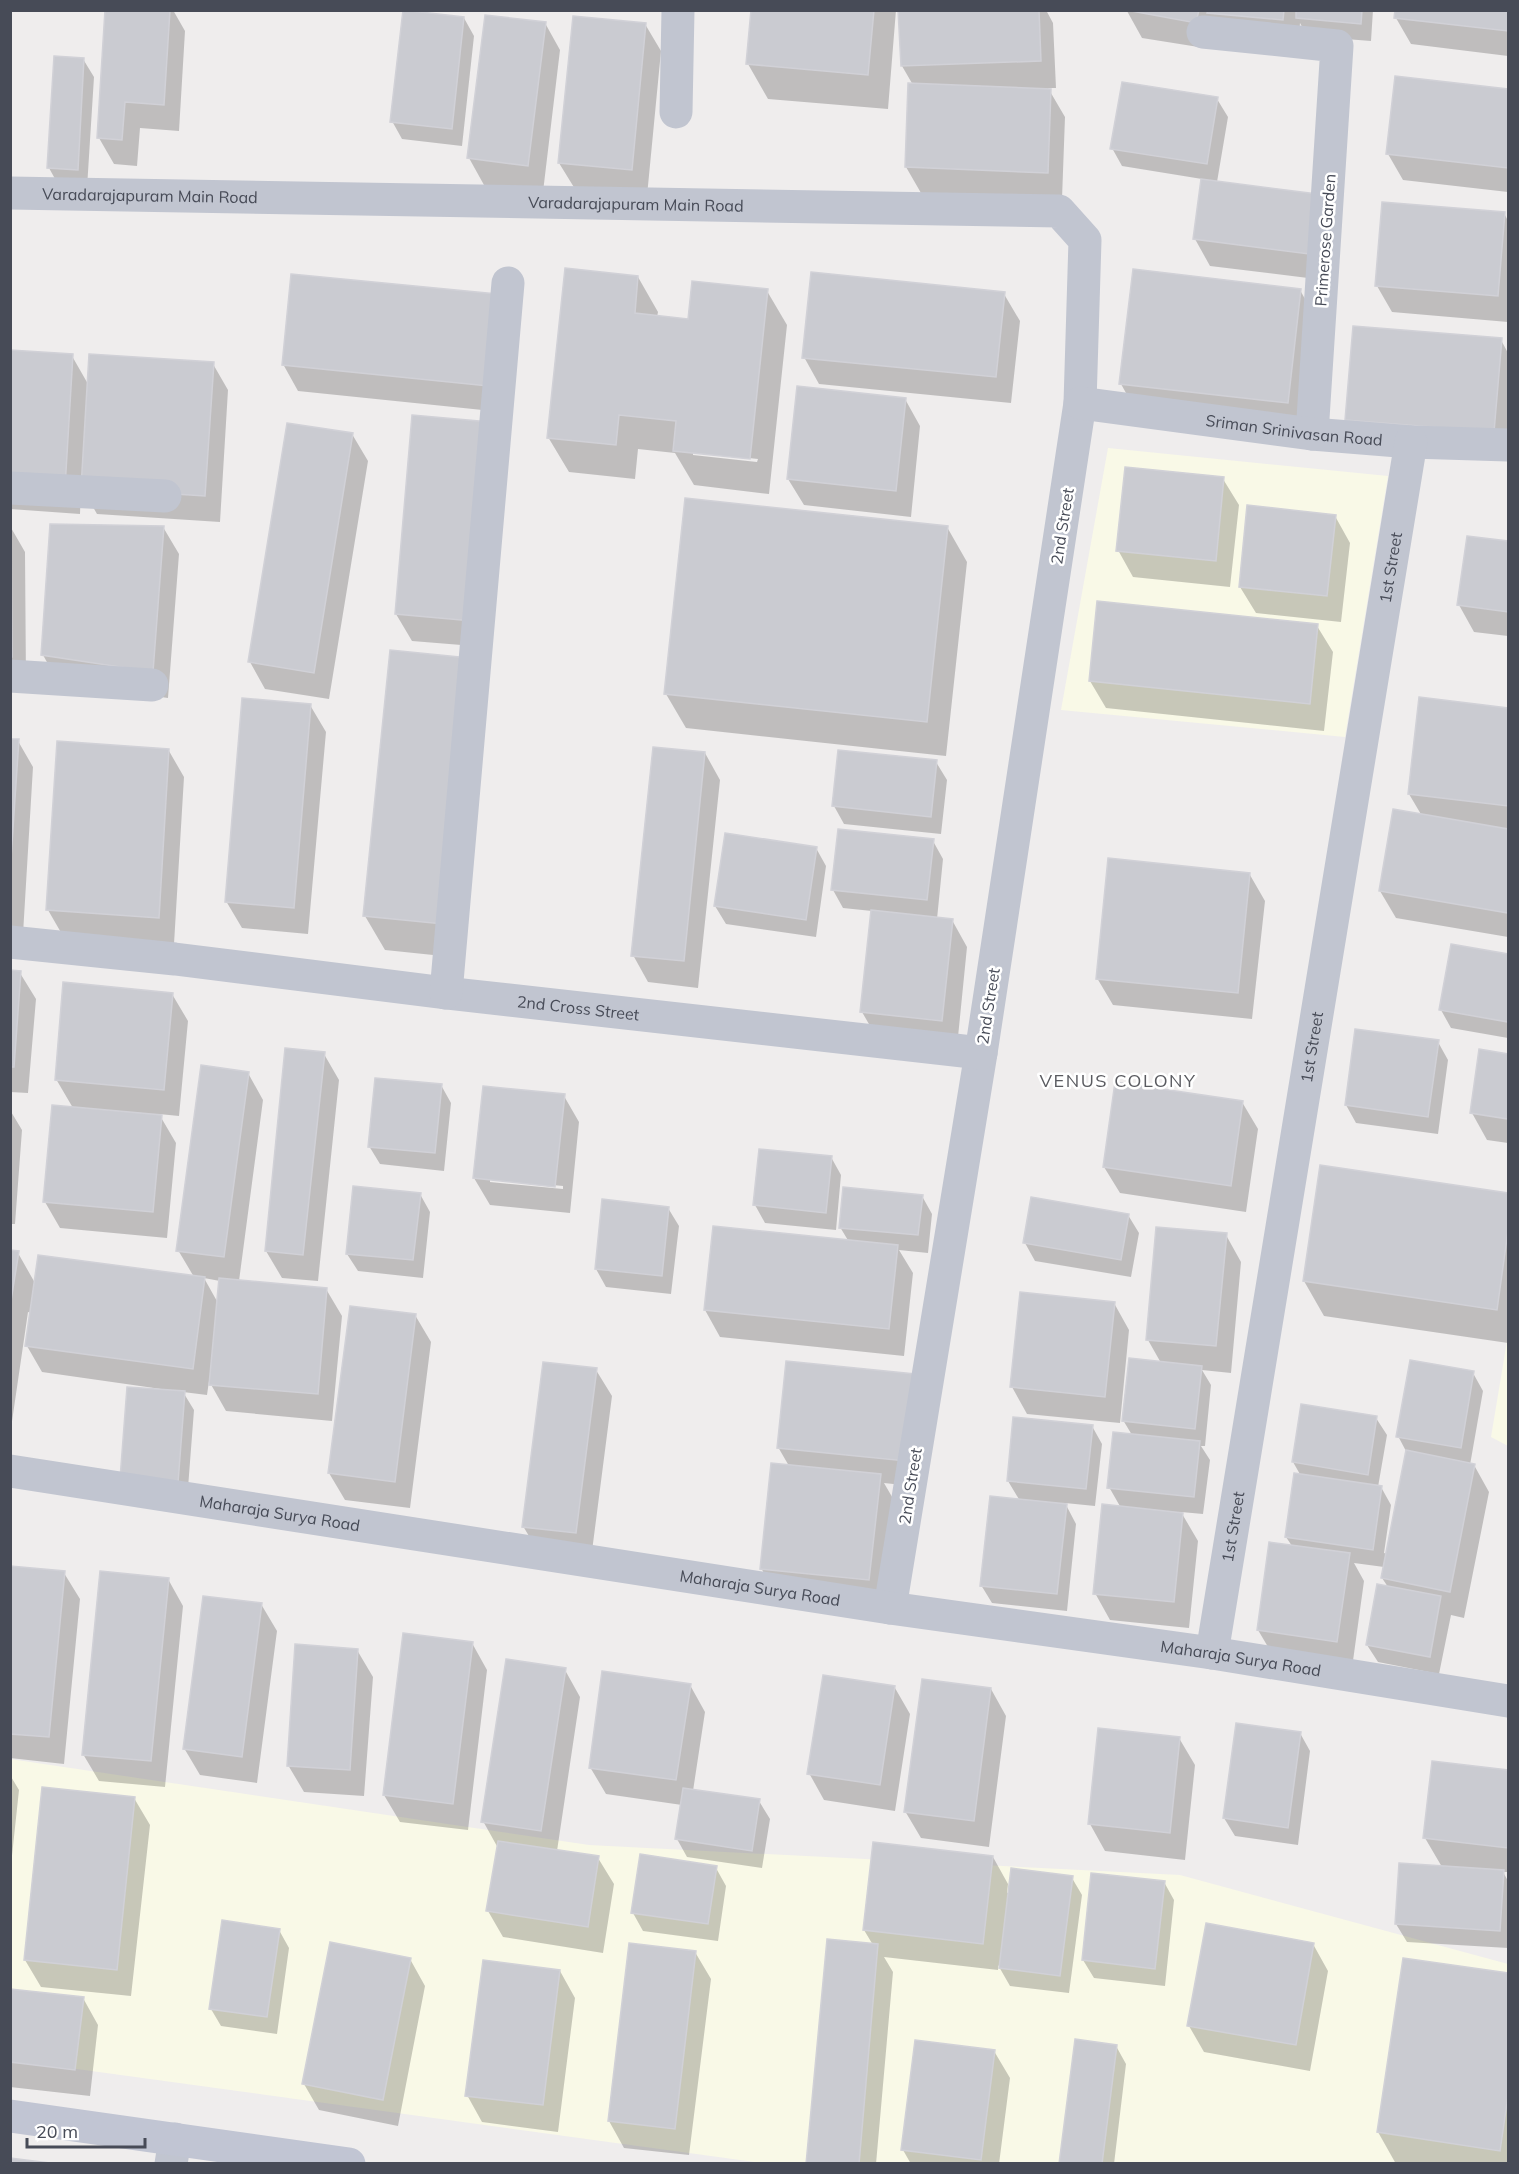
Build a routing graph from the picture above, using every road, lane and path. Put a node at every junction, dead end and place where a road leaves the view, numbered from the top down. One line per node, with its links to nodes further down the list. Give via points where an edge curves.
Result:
1 (678, 10): 3 (street)
2 (1203, 32): 7 (street, Primerose Garden, via 1337,46)
3 (676, 112)
4 (10, 193): 6 (street, Varadarajapuram Main Road, via 1059,211 1085,240)
5 (508, 283): 15 (street)
6 (1080, 403): 7 (street, Sriman Srinivasan Road); 16 (street, 2nd Street)
7 (1312, 434): 8 (street, Sriman Srinivasan Road)
8 (1411, 442): 9 (street, Sriman Srinivasan Road); 19 (street, 1st Street)
9 (1509, 445)
10 (10, 488): 11 (street)
11 (165, 496)
12 (10, 676): 13 (street)
13 (152, 685)
14 (10, 942): 15 (street, 2nd Cross Street)
15 (446, 993): 16 (street, 2nd Cross Street)
16 (981, 1053): 18 (street, 2nd Street)
17 (10, 1471): 18 (street, Maharaja Surya Road)
18 (890, 1608): 19 (street, Maharaja Surya Road)
19 (1212, 1653): 20 (street, Maharaja Surya Road)
20 (1509, 1701)
21 (10, 2116): 22 (main road)
22 (173, 2151): 23 (main road)
23 (349, 2163)

